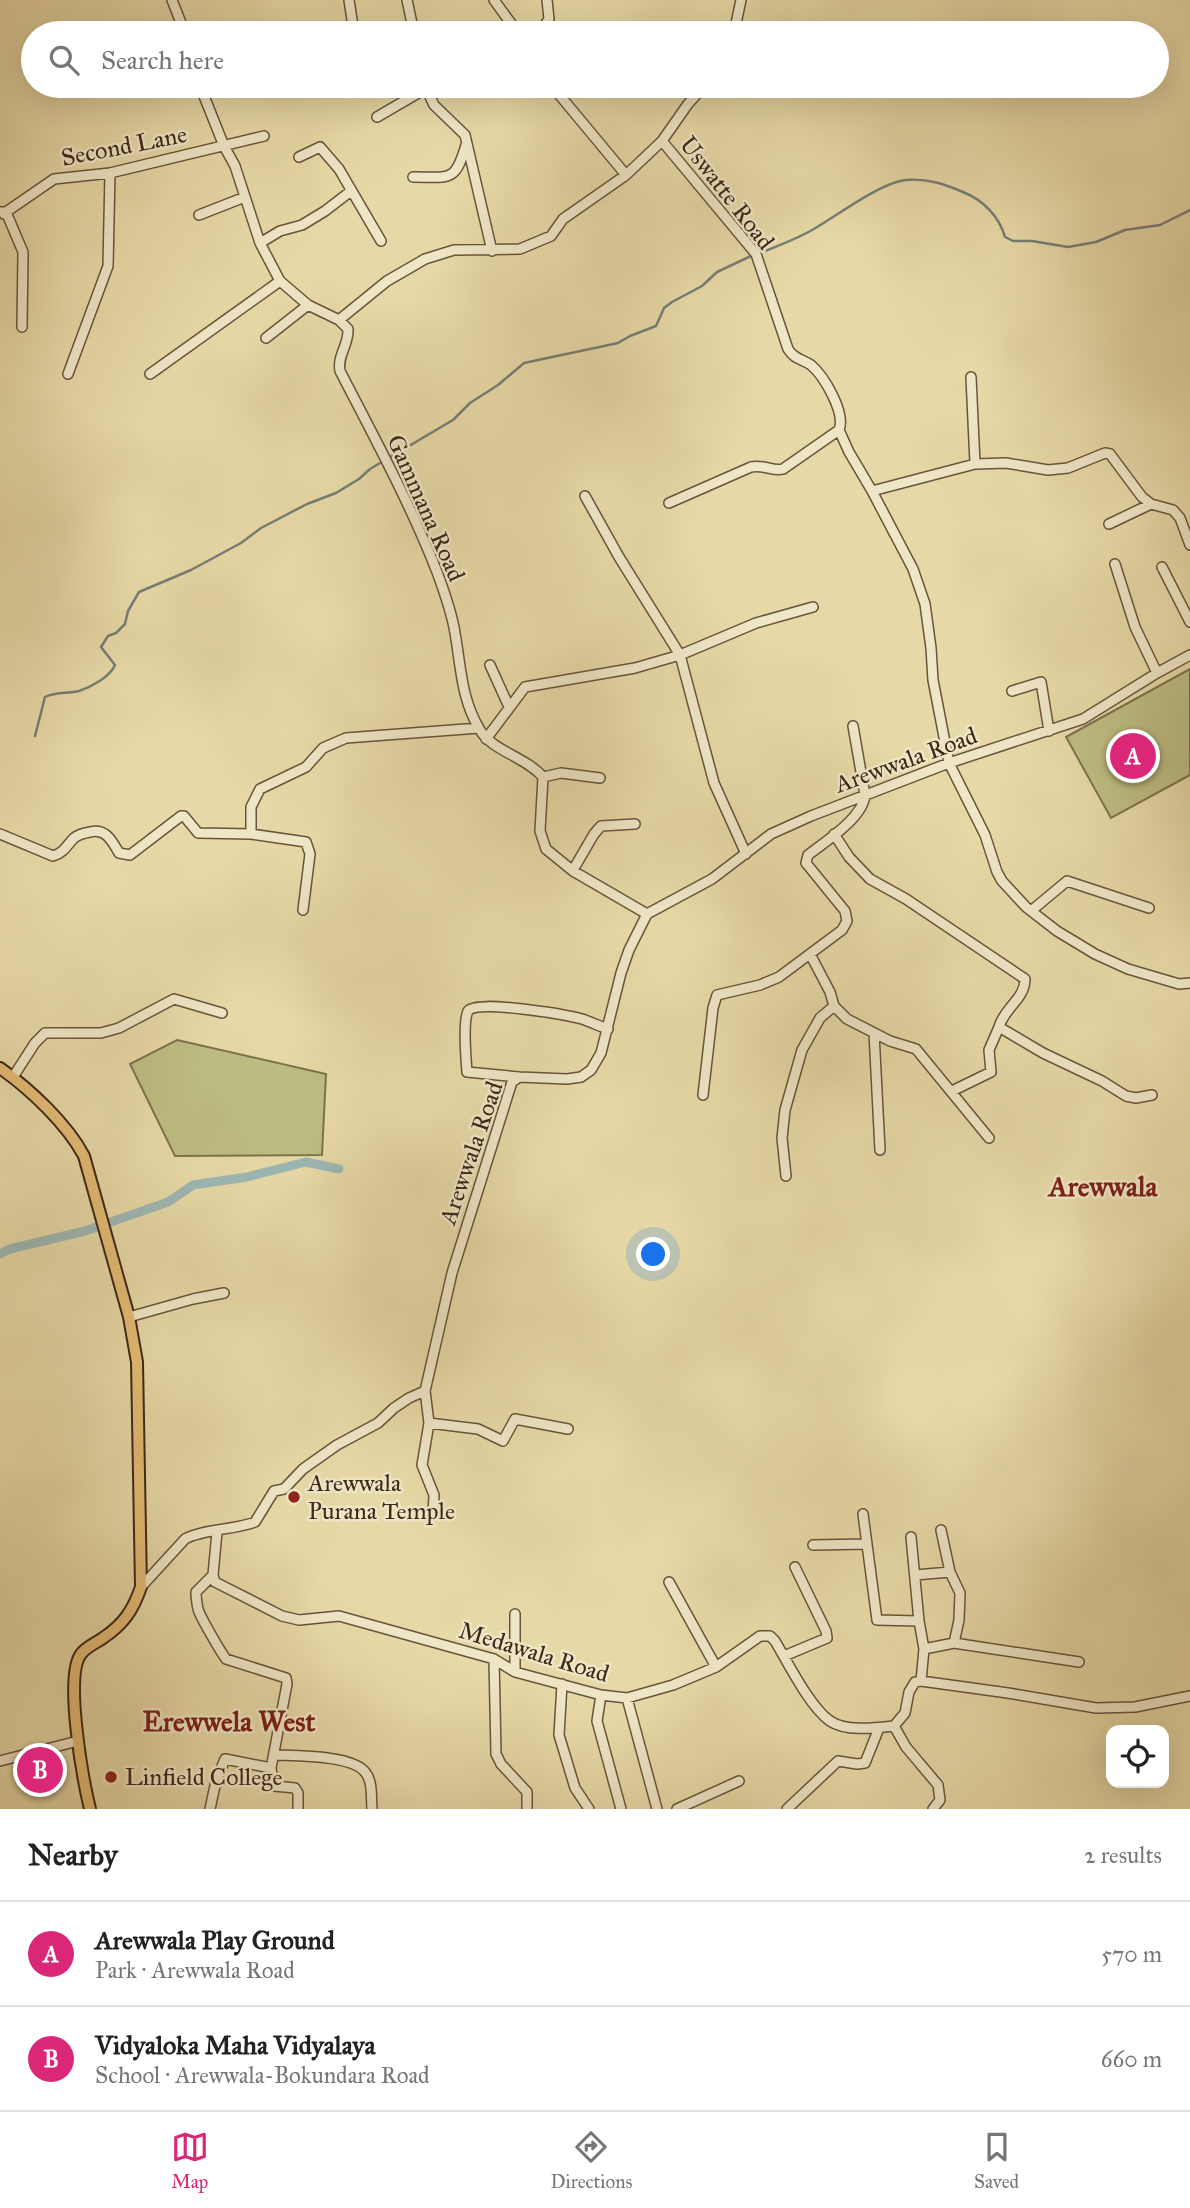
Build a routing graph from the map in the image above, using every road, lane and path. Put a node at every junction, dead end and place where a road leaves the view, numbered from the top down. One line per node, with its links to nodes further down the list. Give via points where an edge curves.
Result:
1 (172, 0): 7 (street)
2 (349, 0): 8 (street)
3 (407, 0): 9 (street)
4 (494, 0): 10 (street)
5 (547, 0): 11 (street)
6 (741, 0): 12 (street)
7 (180, 21)
8 (352, 21)
9 (411, 21)
10 (509, 21)
11 (548, 21)
12 (737, 21)
13 (205, 98): 22 (street)
14 (408, 98): 18 (street)
15 (430, 98): 21 (street, via 465,135)
16 (562, 98): 25 (street)
17 (693, 98): 20 (street)
18 (377, 117)
19 (264, 136): 22 (street, Second Lane)
20 (662, 141): 25 (street); 42 (street, Uswatte Road, via 756,254 788,349 792,357 810,365 821,377 840,411)
21 (467, 143): 26 (street, via 452,175); 33 (street)
22 (224, 146): 24 (street, Second Lane); 28 (street)
23 (299, 157): 27 (street, via 320,147)
24 (110, 173): 29 (street, Second Lane, via 54,179); 39 (street, via 108,266)
25 (626, 175): 33 (street, via 563,219 551,236 520,249)
26 (414, 177)
27 (351, 191): 31 (street); 32 (street, via 302,225)
28 (245, 197): 30 (street); 32 (street)
29 (2, 214): 37 (street, via 19,239 25,261)
30 (200, 215)
31 (380, 242)
32 (260, 243): 34 (street)
33 (492, 251): 36 (street, via 454,250 425,259 387,281)
34 (280, 281): 35 (street); 40 (street)
35 (308, 305): 36 (street); 38 (street)
36 (339, 320): 61 (street, Gammana Road, via 349,336 340,371 437,572 455,632 464,692)
37 (22, 327)
38 (266, 338)
39 (68, 374)
40 (150, 374)
41 (971, 377): 43 (street)
42 (839, 430): 44 (street, Uswatte Road); 46 (street, via 783,469 751,467)
43 (975, 464): 44 (street); 47 (street, via 1006,463 1048,470 1110,454)
44 (872, 491): 64 (street, Uswatte Road, via 913,569 925,604)
45 (585, 496): 54 (street)
46 (669, 503)
47 (1151, 504): 48 (street); 49 (street, via 1172,510 1180,518)
48 (1108, 524)
49 (1190, 545)
50 (1115, 564): 57 (street, via 1135,627)
51 (1162, 567): 53 (street)
52 (813, 607): 54 (street, via 756,623)
53 (1190, 622)
54 (680, 655): 59 (street, via 635,668 525,687); 72 (street, via 714,783)
55 (1190, 655): 57 (street, Arewwala Road)
56 (490, 665): 59 (street)
57 (1157, 673): 62 (street, Arewwala Road, via 1083,719)
58 (1012, 691): 62 (street, via 1041,682)
59 (509, 707): 63 (street)
60 (853, 726): 67 (street)
61 (479, 728): 63 (street, Gammana Road); 70 (street, via 346,738 323,748 306,767 260,789 251,807)
62 (1049, 731): 64 (street, Arewwala Road)
63 (486, 739): 65 (street, Gammana Road, via 536,768)
64 (949, 763): 67 (street, Arewwala Road); 76 (street, Uswatte Road, via 985,835 996,872)
65 (543, 777): 66 (street, via 561,773); 73 (street, via 540,831 546,849)
66 (600, 778)
67 (865, 795): 71 (street, via 858,812); 72 (street, Arewwala Road, via 780,829)
68 (635, 824): 73 (street, via 601,826)
69 (0, 834): 70 (street, via 53,856 77,835 94,831 104,832 119,853 130,855 181,816 198,833)
70 (251, 834): 75 (street, via 306,842 310,855)
71 (834, 834): 78 (street, via 808,855 806,863 845,911 847,921); 82 (street, via 870,879 1025,979 1025,990)
72 (746, 854): 77 (street, Arewwala Road, via 712,879)
73 (573, 870): 77 (street)
74 (1149, 908): 76 (street, via 1066,881)
75 (303, 910)
76 (1031, 911): 79 (street, Uswatte Road, via 1096,954 1179,984)
77 (646, 914): 83 (street, Arewwala Road, via 621,973)
78 (810, 954): 80 (street); 90 (street, via 779,977 716,995)
79 (1190, 983)
80 (834, 1006): 84 (street, via 847,1019); 93 (street, via 820,1018 802,1050 785,1110)
81 (222, 1013): 86 (street, via 174,999 101,1033 45,1033)
82 (999, 1027): 88 (street, via 989,1050 991,1072); 89 (street, via 1126,1096)
83 (608, 1029): 87 (street, Arewwala Road, via 598,1059 581,1077); 87 (street, via 527,1009 472,1008 465,1032 467,1072)
84 (874, 1033): 88 (street, via 916,1049); 92 (street)
85 (0, 1068): 86 (main road)
86 (13, 1077): 95 (main road, via 78,1144 84,1156)
87 (519, 1077): 96 (street, Arewwala Road, via 512,1082 452,1273)
88 (952, 1091): 91 (street)
89 (1152, 1095)
90 (703, 1096)
91 (989, 1138)
92 (880, 1150)
93 (786, 1176)
94 (224, 1293): 95 (street)
95 (129, 1317): 111 (main road, via 137,1362)
96 (425, 1391): 97 (street); 102 (street, via 303,1469 284,1489 274,1491 255,1522)
97 (429, 1423): 98 (street, via 478,1429 503,1441 515,1419); 100 (street, via 422,1465 434,1495)
98 (568, 1429)
99 (863, 1514): 104 (street)
100 (433, 1515)
101 (941, 1530): 107 (street)
102 (216, 1532): 108 (street); 111 (street, via 185,1539)
103 (911, 1537): 109 (street)
104 (867, 1544): 105 (street); 113 (street, via 877,1620)
105 (813, 1545)
106 (795, 1567): 116 (street, via 827,1638)
107 (950, 1572): 109 (street); 114 (street, via 960,1593)
108 (213, 1575): 117 (street, Medawala Road, via 215,1582 282,1615 299,1620 339,1616); 129 (street, via 196,1592 198,1612 219,1652 226,1659 286,1678)
109 (915, 1575): 113 (street)
110 (669, 1582): 119 (street)
111 (141, 1587): 128 (main road, via 122,1624 83,1651 75,1664)
112 (515, 1614): 120 (street)
113 (919, 1621): 115 (street)
114 (954, 1643): 115 (street); 118 (street)
115 (924, 1649): 121 (street)
116 (784, 1656): 119 (street, Medawala Road, via 770,1636 760,1636); 127 (street, Medawala Road, via 807,1695 831,1721)
117 (494, 1659): 120 (street, Medawala Road); 137 (street, via 496,1754 527,1792)
118 (1079, 1662)
119 (716, 1667): 125 (street, Medawala Road)
120 (515, 1672): 122 (street, Medawala Road)
121 (921, 1681): 124 (street, via 1096,1708 1135,1707); 126 (street, via 909,1692 905,1713)
122 (562, 1684): 123 (street, Medawala Road); 138 (street, via 559,1735 575,1788)
123 (601, 1695): 125 (street, Medawala Road); 139 (street, via 597,1721)
124 (1190, 1696)
125 (626, 1698): 140 (street)
126 (894, 1726): 127 (street, Medawala Road); 143 (street, via 938,1786 940,1800)
127 (879, 1728): 142 (street, via 864,1762 838,1761)
128 (78, 1741): 130 (street); 133 (main road)
129 (275, 1755): 131 (street); 136 (street, via 340,1759 361,1768 370,1783)
130 (0, 1761)
131 (271, 1768): 134 (street, via 225,1759); 135 (street, via 274,1786 295,1788)
132 (739, 1781): 141 (street)
133 (90, 1809)
134 (210, 1809)
135 (298, 1809)
136 (372, 1809)
137 (527, 1809)
138 (589, 1809)
139 (621, 1809)
140 (657, 1809)
141 (677, 1809)
142 (787, 1809)
143 (933, 1809)

